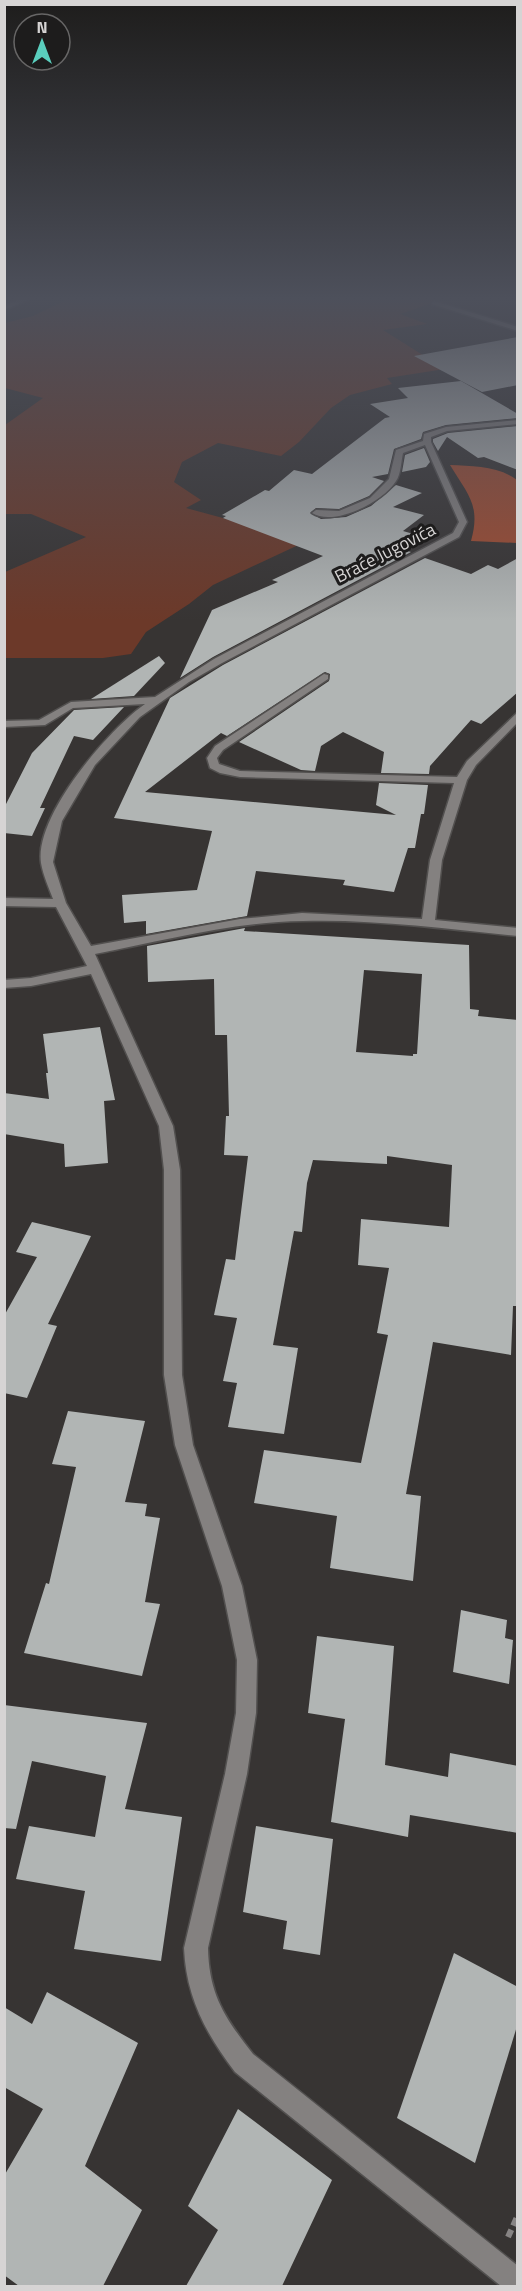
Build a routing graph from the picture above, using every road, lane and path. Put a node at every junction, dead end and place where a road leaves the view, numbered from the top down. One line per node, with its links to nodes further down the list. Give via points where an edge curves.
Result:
1 (518, 422): 2 (street, via 432,432)
2 (427, 442): 3 (street, via 399,452 393,480 374,500 340,514); 5 (street, Braće Jugovića, via 463,522 456,535 218,661)
3 (316, 513)
4 (324, 677): 8 (street, via 219,748 212,759 214,766 240,774)
5 (155, 700): 7 (street, via 71,705 41,723); 10 (street, via 90,763 56,821 47,862)
6 (518, 715): 8 (street, via 471,763)
7 (4, 724)
8 (461, 780): 11 (street, via 436,860)
9 (4, 902): 10 (street)
10 (60, 903): 13 (street)
11 (428, 924): 12 (street); 13 (street, via 302,917 270,919 188,931)
12 (518, 932)
13 (91, 960): 14 (street); 15 (street, via 166,1126 172,1170 173,1375 177,1406 184,1445 232,1586 247,1660 246,1713 236,1774 196,1948 195,1972 202,1995 217,2029 244,2063)
14 (5, 985)
15 (518, 2283)

